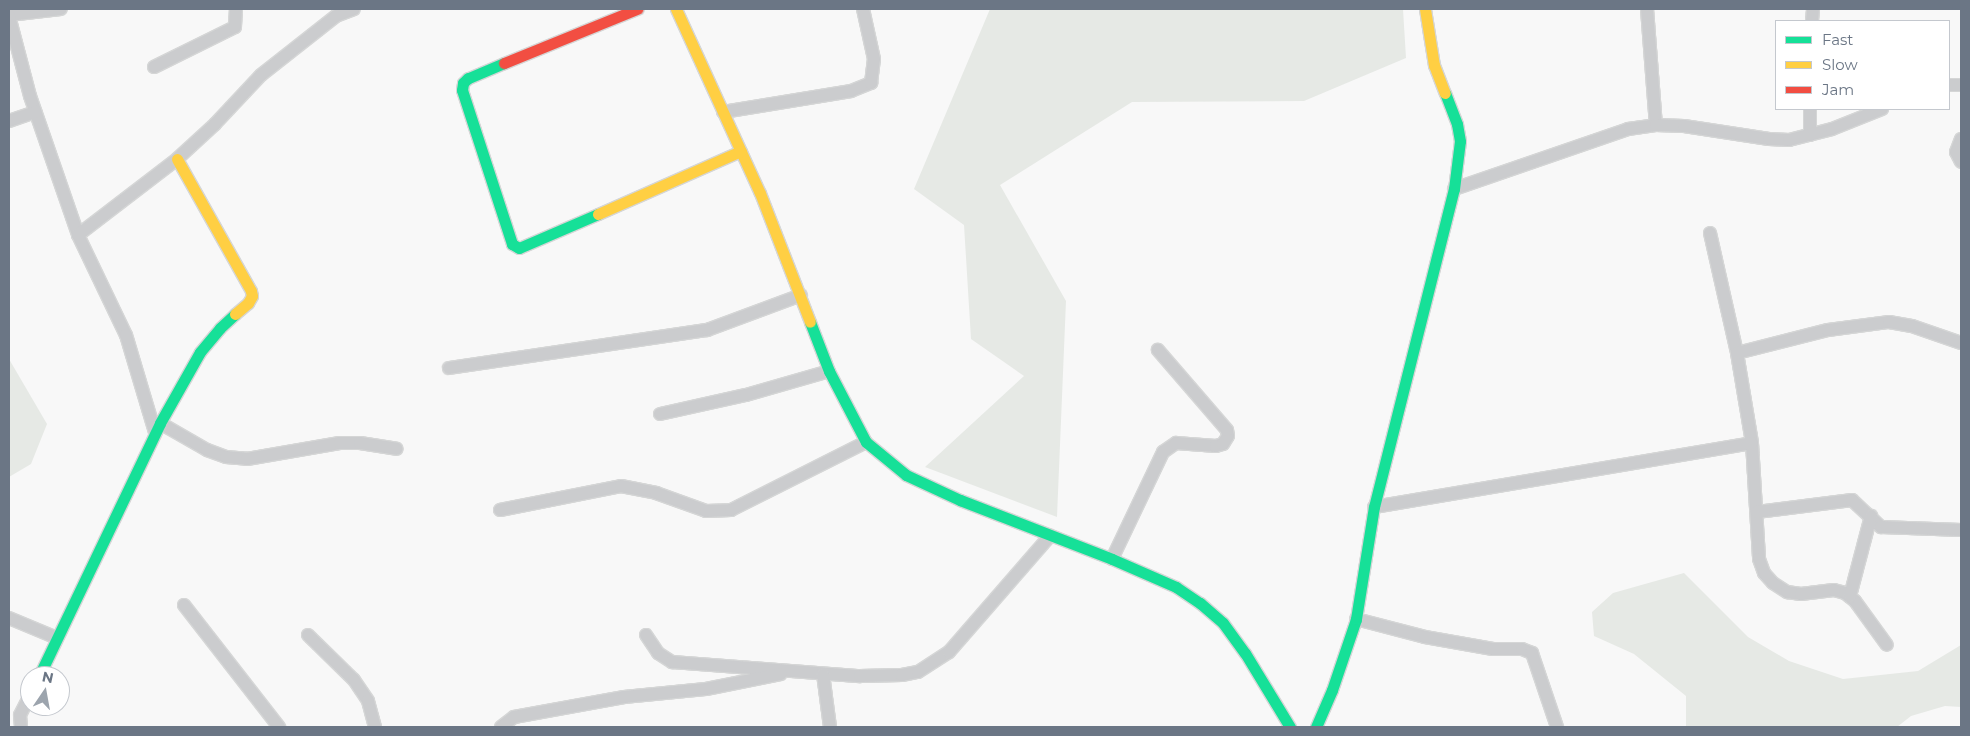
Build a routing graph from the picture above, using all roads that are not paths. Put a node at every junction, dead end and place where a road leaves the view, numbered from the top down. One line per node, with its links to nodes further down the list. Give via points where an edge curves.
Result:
1 (62, 9): 9 (street)
2 (236, 9): 10 (street, via 235,27)
3 (354, 9): 20 (street, via 336,16 261,75)
4 (637, 9): 19 (street, via 468,78 464,83 462,90 512,244 519,248)
5 (676, 9): 14 (street)
6 (863, 9): 14 (street, via 874,59 871,83 851,91)
7 (1425, 9): 22 (street, via 1434,65 1460,141)
8 (1647, 9): 16 (street)
9 (9, 16): 13 (street)
10 (154, 67)
11 (1810, 110): 17 (street)
12 (1880, 110): 17 (street)
13 (35, 112): 15 (street); 24 (street)
14 (723, 112): 19 (street)
15 (9, 121)
16 (1656, 125): 17 (street, via 1711,128 1779,140); 22 (street, via 1628,129)
17 (1810, 135)
18 (1961, 139): 21 (street, via 1956,152)
19 (741, 151): 25 (street)
20 (177, 159): 24 (street); 32 (street, via 252,296 200,352)
21 (1961, 162)
22 (1454, 189): 36 (street)
23 (1710, 233): 28 (street)
24 (78, 235): 32 (street, via 126,335)
25 (800, 295): 29 (street, via 706,330); 30 (street)
26 (1961, 343): 28 (street, via 1889,322 1828,330)
27 (1158, 350): 42 (street, via 1227,430 1228,436 1223,444 1216,446 1176,443 1163,452)
28 (1737, 353): 34 (street)
29 (449, 368)
30 (829, 370): 31 (street, via 746,395); 33 (street)
31 (660, 414)
32 (158, 428): 35 (street, via 226,457 247,459 340,443 360,442); 49 (street)
33 (866, 442): 37 (street, via 731,510 706,511 656,493 621,486); 41 (street, via 906,475)
34 (1752, 443): 36 (street); 38 (street)
35 (397, 450)
36 (1374, 507): 46 (street)
37 (500, 510)
38 (1757, 512): 39 (street, via 1852,500); 43 (street, via 1759,560 1764,574 1773,583 1788,592 1801,594 1834,590)
39 (1871, 516): 40 (street, via 1878,526 1884,527); 43 (street)
40 (1961, 530)
41 (1050, 536): 42 (street); 53 (street, via 949,652 932,665 902,675)
42 (1112, 559): 58 (street, via 1176,587 1223,623)
43 (1850, 596): 50 (street)
44 (184, 605): 54 (street)
45 (9, 618): 49 (street)
46 (1356, 619): 59 (street, via 1336,682); 60 (street, via 1425,637 1532,653)
47 (308, 635): 55 (street, via 354,680 368,701)
48 (646, 635): 52 (street, via 658,653 672,662)
49 (57, 638): 51 (street)
50 (1887, 645)
51 (44, 666)
52 (794, 671): 53 (street); 56 (street, via 706,690 624,697 514,717)
53 (823, 674): 57 (street)
54 (279, 727)
55 (375, 727)
56 (501, 727)
57 (830, 727)
58 (1290, 727)
59 (1316, 727)
60 (1557, 727)

